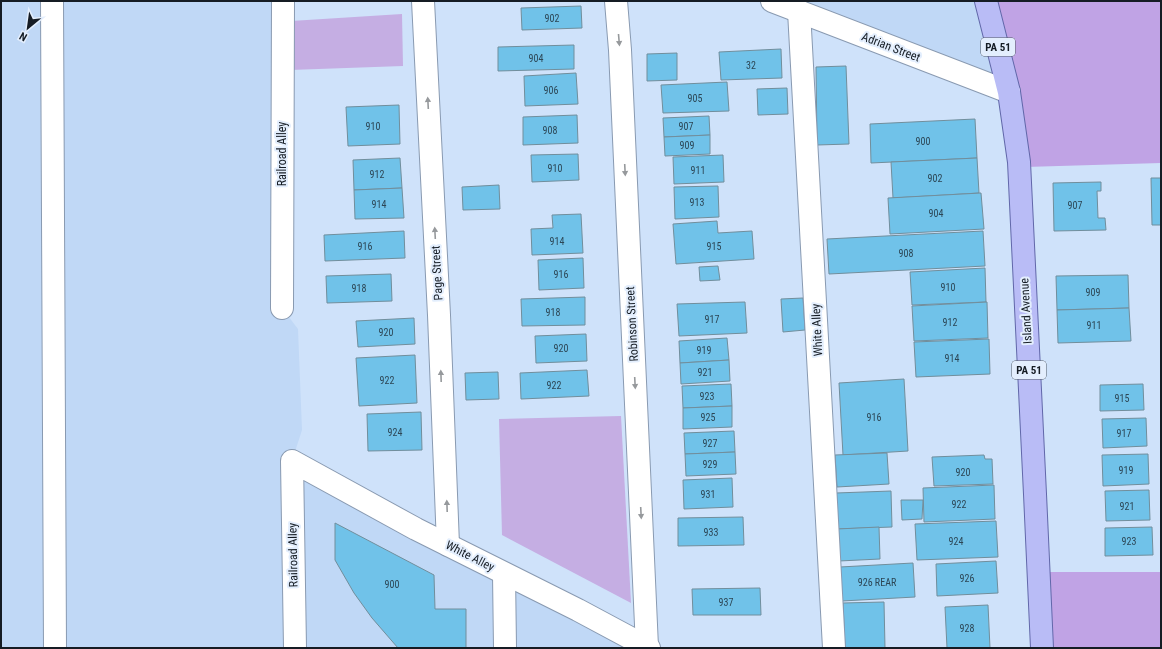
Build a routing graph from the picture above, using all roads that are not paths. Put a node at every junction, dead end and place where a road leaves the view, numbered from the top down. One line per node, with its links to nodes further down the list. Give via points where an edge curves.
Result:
1 (52, 1): 13 (street)
2 (283, 1): 9 (street, Railroad Alley)
3 (423, 1): 11 (street, Page Street, one-way to 3)
4 (616, 1): 16 (street, Robinson Street, one-way to 16)
5 (772, 1): 7 (street, Adrian Street)
6 (986, 1): 8 (main road, Island Avenue / PA 51)
7 (799, 11): 8 (street, Adrian Street); 17 (street, White Alley)
8 (1010, 92): 18 (main road, Island Avenue / PA 51, via 1019,162)
9 (282, 308)
10 (292, 461): 11 (street, White Alley); 14 (street, Railroad Alley)
11 (448, 545): 12 (street, White Alley)
12 (504, 574): 15 (street); 16 (street, White Alley)
13 (55, 648)
14 (295, 648)
15 (505, 648)
16 (648, 648)
17 (834, 648)
18 (1042, 648)

